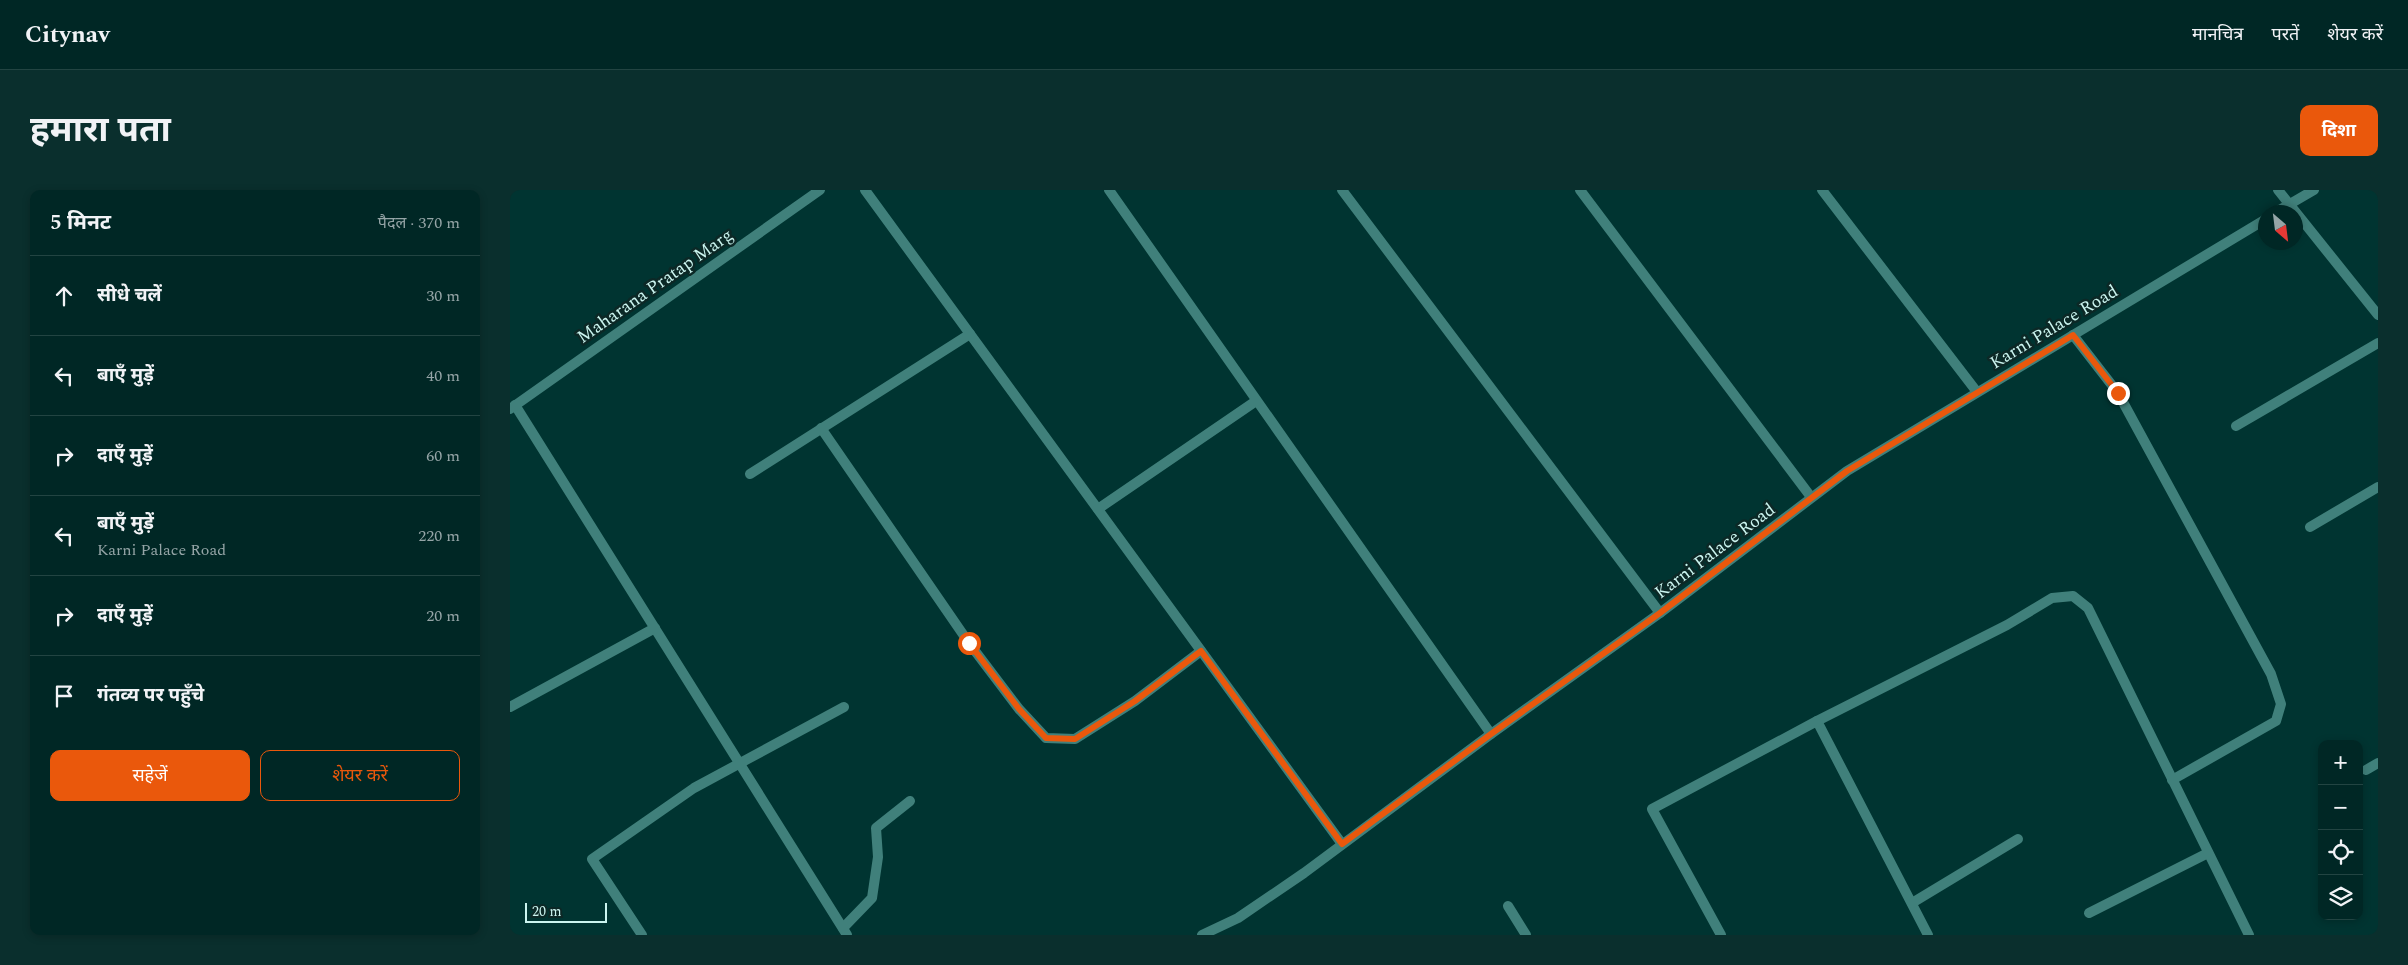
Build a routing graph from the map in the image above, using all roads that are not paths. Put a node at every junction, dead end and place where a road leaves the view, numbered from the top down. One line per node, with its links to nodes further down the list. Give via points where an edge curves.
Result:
1 (820, 190): 17 (street, Maharana Pratap Marg)
2 (865, 190): 12 (street)
3 (1109, 190): 16 (street)
4 (1342, 190): 25 (street)
5 (1580, 190): 22 (street)
6 (1822, 190): 15 (street)
7 (2278, 190): 9 (street)
8 (2314, 190): 9 (street)
9 (2290, 204): 11 (street)
10 (2258, 224): 13 (street, Karni Palace Road)
11 (2378, 315)
12 (970, 334): 19 (street); 23 (street)
13 (2073, 335): 15 (street, Karni Palace Road); 35 (street, via 2118,393 2272,674 2281,704 2276,721)
14 (2378, 343): 18 (street)
15 (1978, 392): 22 (street, Karni Palace Road, via 1847,471)
16 (1256, 401): 23 (street); 31 (street)
17 (513, 407): 26 (street)
18 (2236, 426)
19 (821, 428): 20 (street); 27 (street, via 969,643 1019,709 1046,738 1075,739 1135,701)
20 (750, 474)
21 (2378, 487): 24 (street)
22 (1811, 497): 25 (street, Karni Palace Road)
23 (1098, 509): 27 (street)
24 (2310, 526)
25 (1660, 613): 31 (street, Karni Palace Road)
26 (655, 628): 28 (street); 33 (street)
27 (1201, 651): 38 (street)
28 (510, 706)
29 (844, 708): 33 (street)
30 (1816, 721): 35 (street, via 2052,598 2073,596 2088,608); 40 (street); 47 (street, via 1652,809)
31 (1491, 734): 38 (street, Karni Palace Road)
32 (2378, 763): 34 (street)
33 (741, 765): 43 (street); 44 (street, via 694,788 592,859)
34 (2366, 770)
35 (2172, 780): 39 (street)
36 (910, 801): 43 (street, via 876,828 878,857 872,898)
37 (2018, 839): 40 (street)
38 (1342, 844): 45 (street, Karni Palace Road, via 1238,918)
39 (2208, 853): 42 (street); 49 (street)
40 (1912, 903): 48 (street)
41 (1508, 906): 46 (street)
42 (2089, 913)
43 (845, 931)
44 (642, 935)
45 (1202, 935)
46 (1526, 935)
47 (1721, 935)
48 (1928, 935)
49 (2249, 935)

